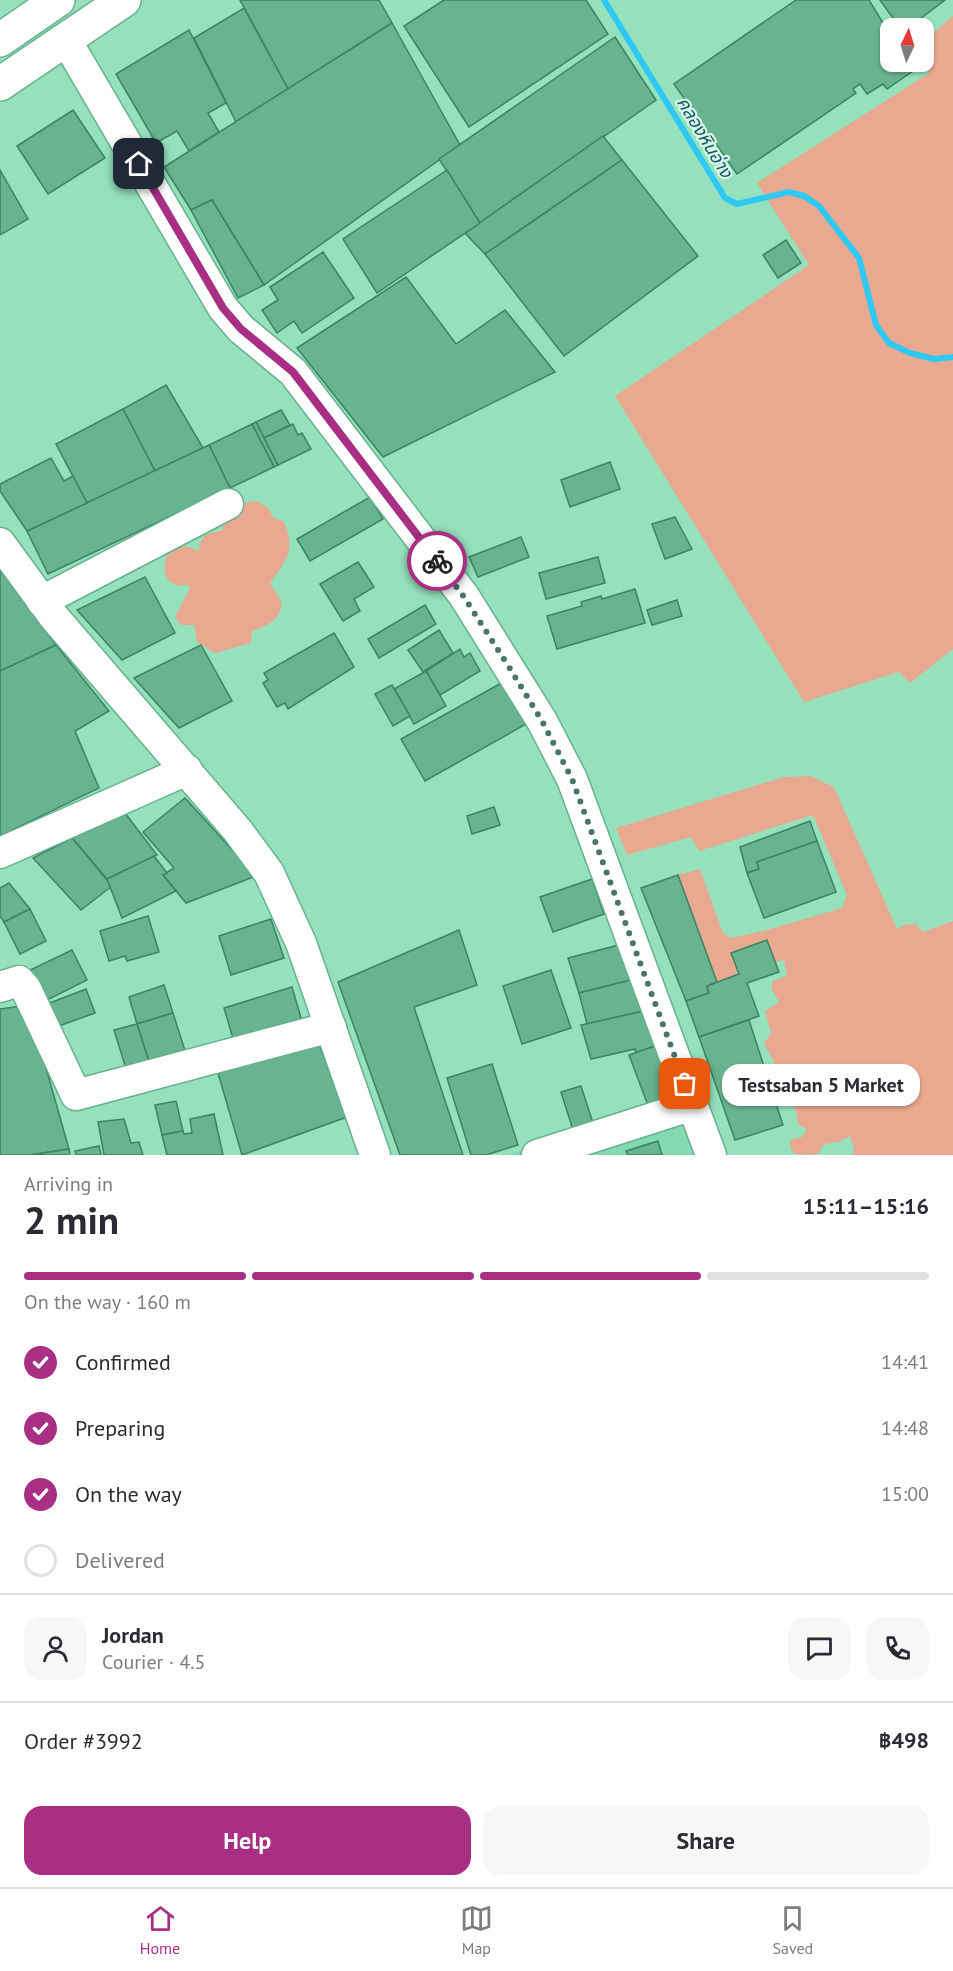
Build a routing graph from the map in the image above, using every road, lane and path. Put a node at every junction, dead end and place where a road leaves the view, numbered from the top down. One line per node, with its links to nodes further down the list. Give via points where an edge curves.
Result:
1 (58, 0): 3 (main road)
2 (124, 0): 4 (main road)
3 (0, 40)
4 (66, 40): 5 (main road); 13 (street, via 223,308 241,329 293,372 464,597 542,721 572,779)
5 (0, 84)
6 (228, 504): 8 (street)
7 (0, 543): 8 (street)
8 (42, 601): 9 (street)
9 (187, 770): 10 (street); 12 (street, via 269,873 301,943)
10 (0, 854)
11 (0, 987): 12 (street, via 19,981 26,989 76,1095)
12 (331, 1027): 14 (street)
13 (693, 1106): 15 (street); 16 (street)
14 (375, 1155)
15 (537, 1155)
16 (711, 1155)

